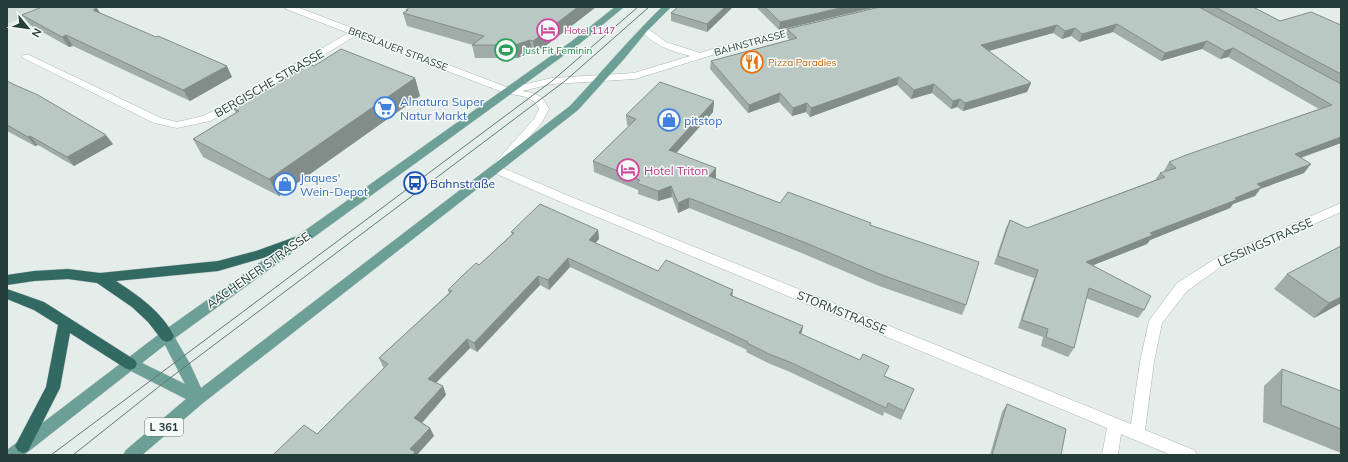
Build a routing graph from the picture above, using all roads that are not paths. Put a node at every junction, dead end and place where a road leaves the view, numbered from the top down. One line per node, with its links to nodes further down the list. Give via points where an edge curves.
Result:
1 (289, 7): 6 (street, BRESLAUER STRASSE)
2 (620, 7): 10 (main road, AACHENER STRASSE)
3 (667, 7): 5 (main road, L 361)
4 (814, 26): 7 (street, BAHNSTRASSE)
5 (644, 29): 7 (street, BAHNSTRASSE, via 652,38 664,44); 9 (main road, L 361)
6 (355, 32): 8 (street, BERGISCHE STRASSE, via 230,107 206,119 176,125 158,121); 10 (street, BRESLAUER STRASSE)
7 (701, 56): 9 (street, BAHNSTRASSE, via 635,76)
8 (26, 57)
9 (600, 79): 10 (street, AACHENER STRASSE, via 552,82); 11 (main road, L 361, via 574,108)
10 (508, 91): 11 (street, via 540,100 544,109 538,120); 13 (main road, AACHENER STRASSE)
11 (496, 169): 20 (main road, L 361); 21 (street, STORMSTRASSE)
12 (1341, 207): 22 (street, LESSINGSTRASSE, via 1222,260 1182,286 1156,321 1147,362)
13 (306, 237): 14 (highway, via 259,255 218,266); 18 (main road, AACHENER STRASSE)
14 (100, 278): 15 (highway, via 68,274); 18 (highway, via 123,291 158,322)
15 (7, 280)
16 (7, 294): 17 (highway, via 38,306)
17 (65, 323): 19 (highway); 23 (highway, via 53,388)
18 (167, 336): 19 (main road, AACHENER STRASSE); 20 (main road)
19 (130, 364): 20 (main road); 23 (main road, AACHENER STRASSE)
20 (198, 398): 24 (main road, L 361)
21 (1115, 424): 22 (street, STORMSTRASSE); 25 (street)
22 (1137, 433): 26 (street, STORMSTRASSE)
23 (17, 450)
24 (131, 455)
25 (1110, 455)
26 (1189, 455)

